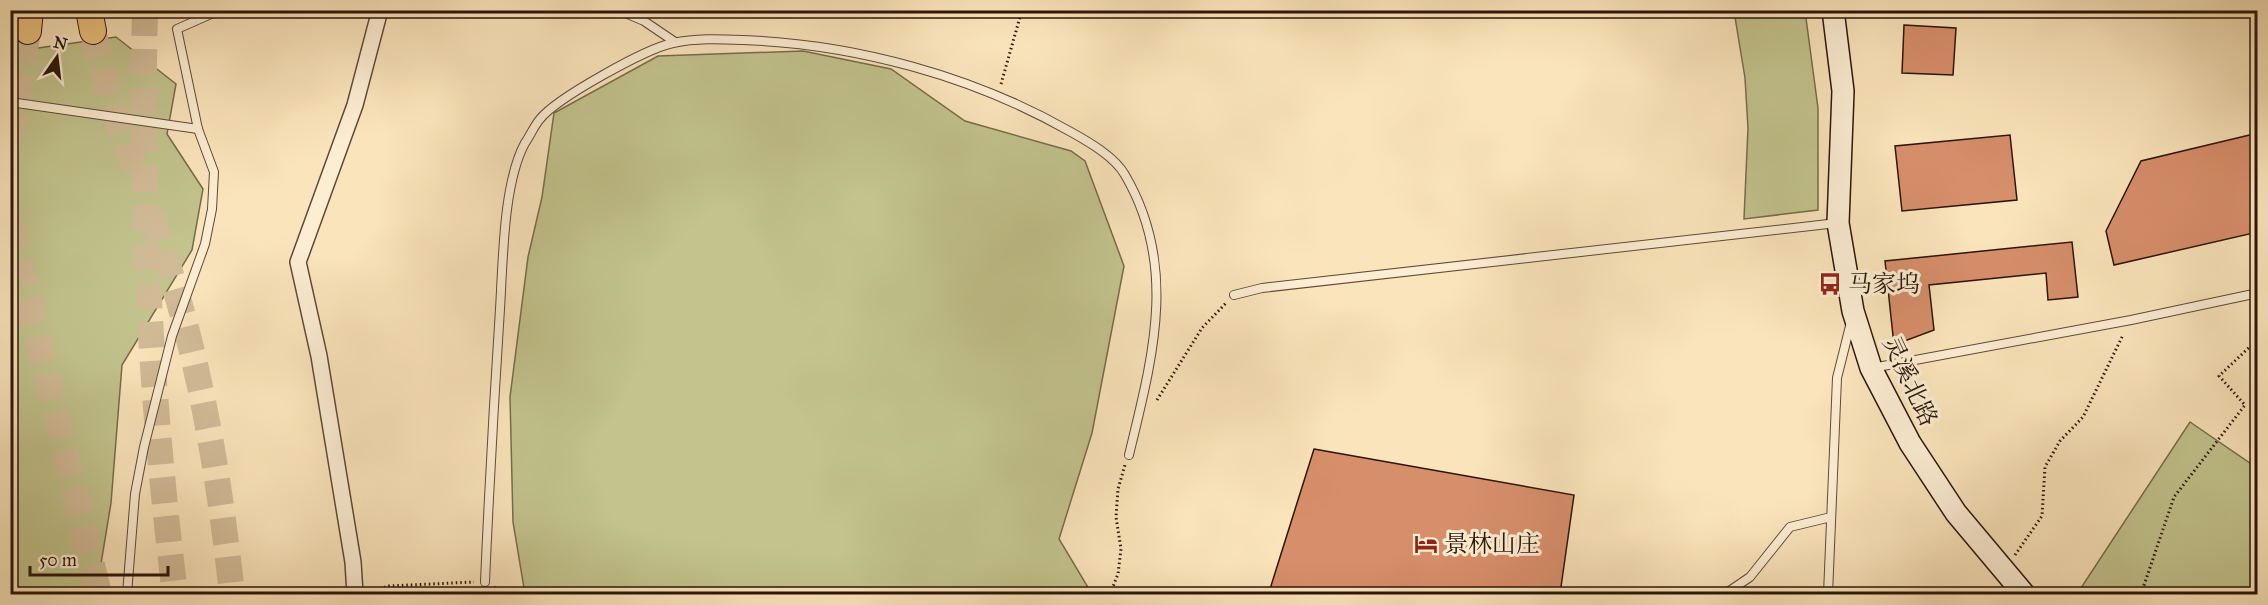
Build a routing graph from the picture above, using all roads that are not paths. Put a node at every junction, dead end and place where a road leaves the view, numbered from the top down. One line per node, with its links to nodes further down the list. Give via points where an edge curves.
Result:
1 (220, 10): 7 (lane, via 177,29)
2 (380, 10): 17 (street, via 355,105 298,262 319,356)
3 (618, 10): 5 (lane, via 644,21)
4 (1833, 10): 8 (main road, 灵溪北路, via 1843,91)
5 (675, 42): 13 (lane, via 762,41 839,50 909,67 1048,118 1090,142 1124,171 1141,210 1157,285 1156,331); 15 (lane, via 654,48 579,90 541,117 517,160 504,245)
6 (10, 102): 7 (lane)
7 (198, 129): 16 (lane, via 214,172 212,209 205,244 172,336 144,447 135,494)
8 (1838, 223): 10 (lane, via 1262,288); 11 (main road, 灵溪北路)
9 (2258, 293): 12 (lane)
10 (1234, 295)
11 (1853, 311): 12 (main road, 灵溪北路); 14 (lane, via 1838,378)
12 (1871, 368): 20 (main road, 灵溪北路, via 1910,443 1956,513)
13 (1129, 454)
14 (1832, 517): 18 (lane, via 1790,526 1750,577); 19 (lane)
15 (485, 582)
16 (127, 594)
17 (355, 594)
18 (1725, 594)
19 (1828, 594)
20 (2024, 594)

